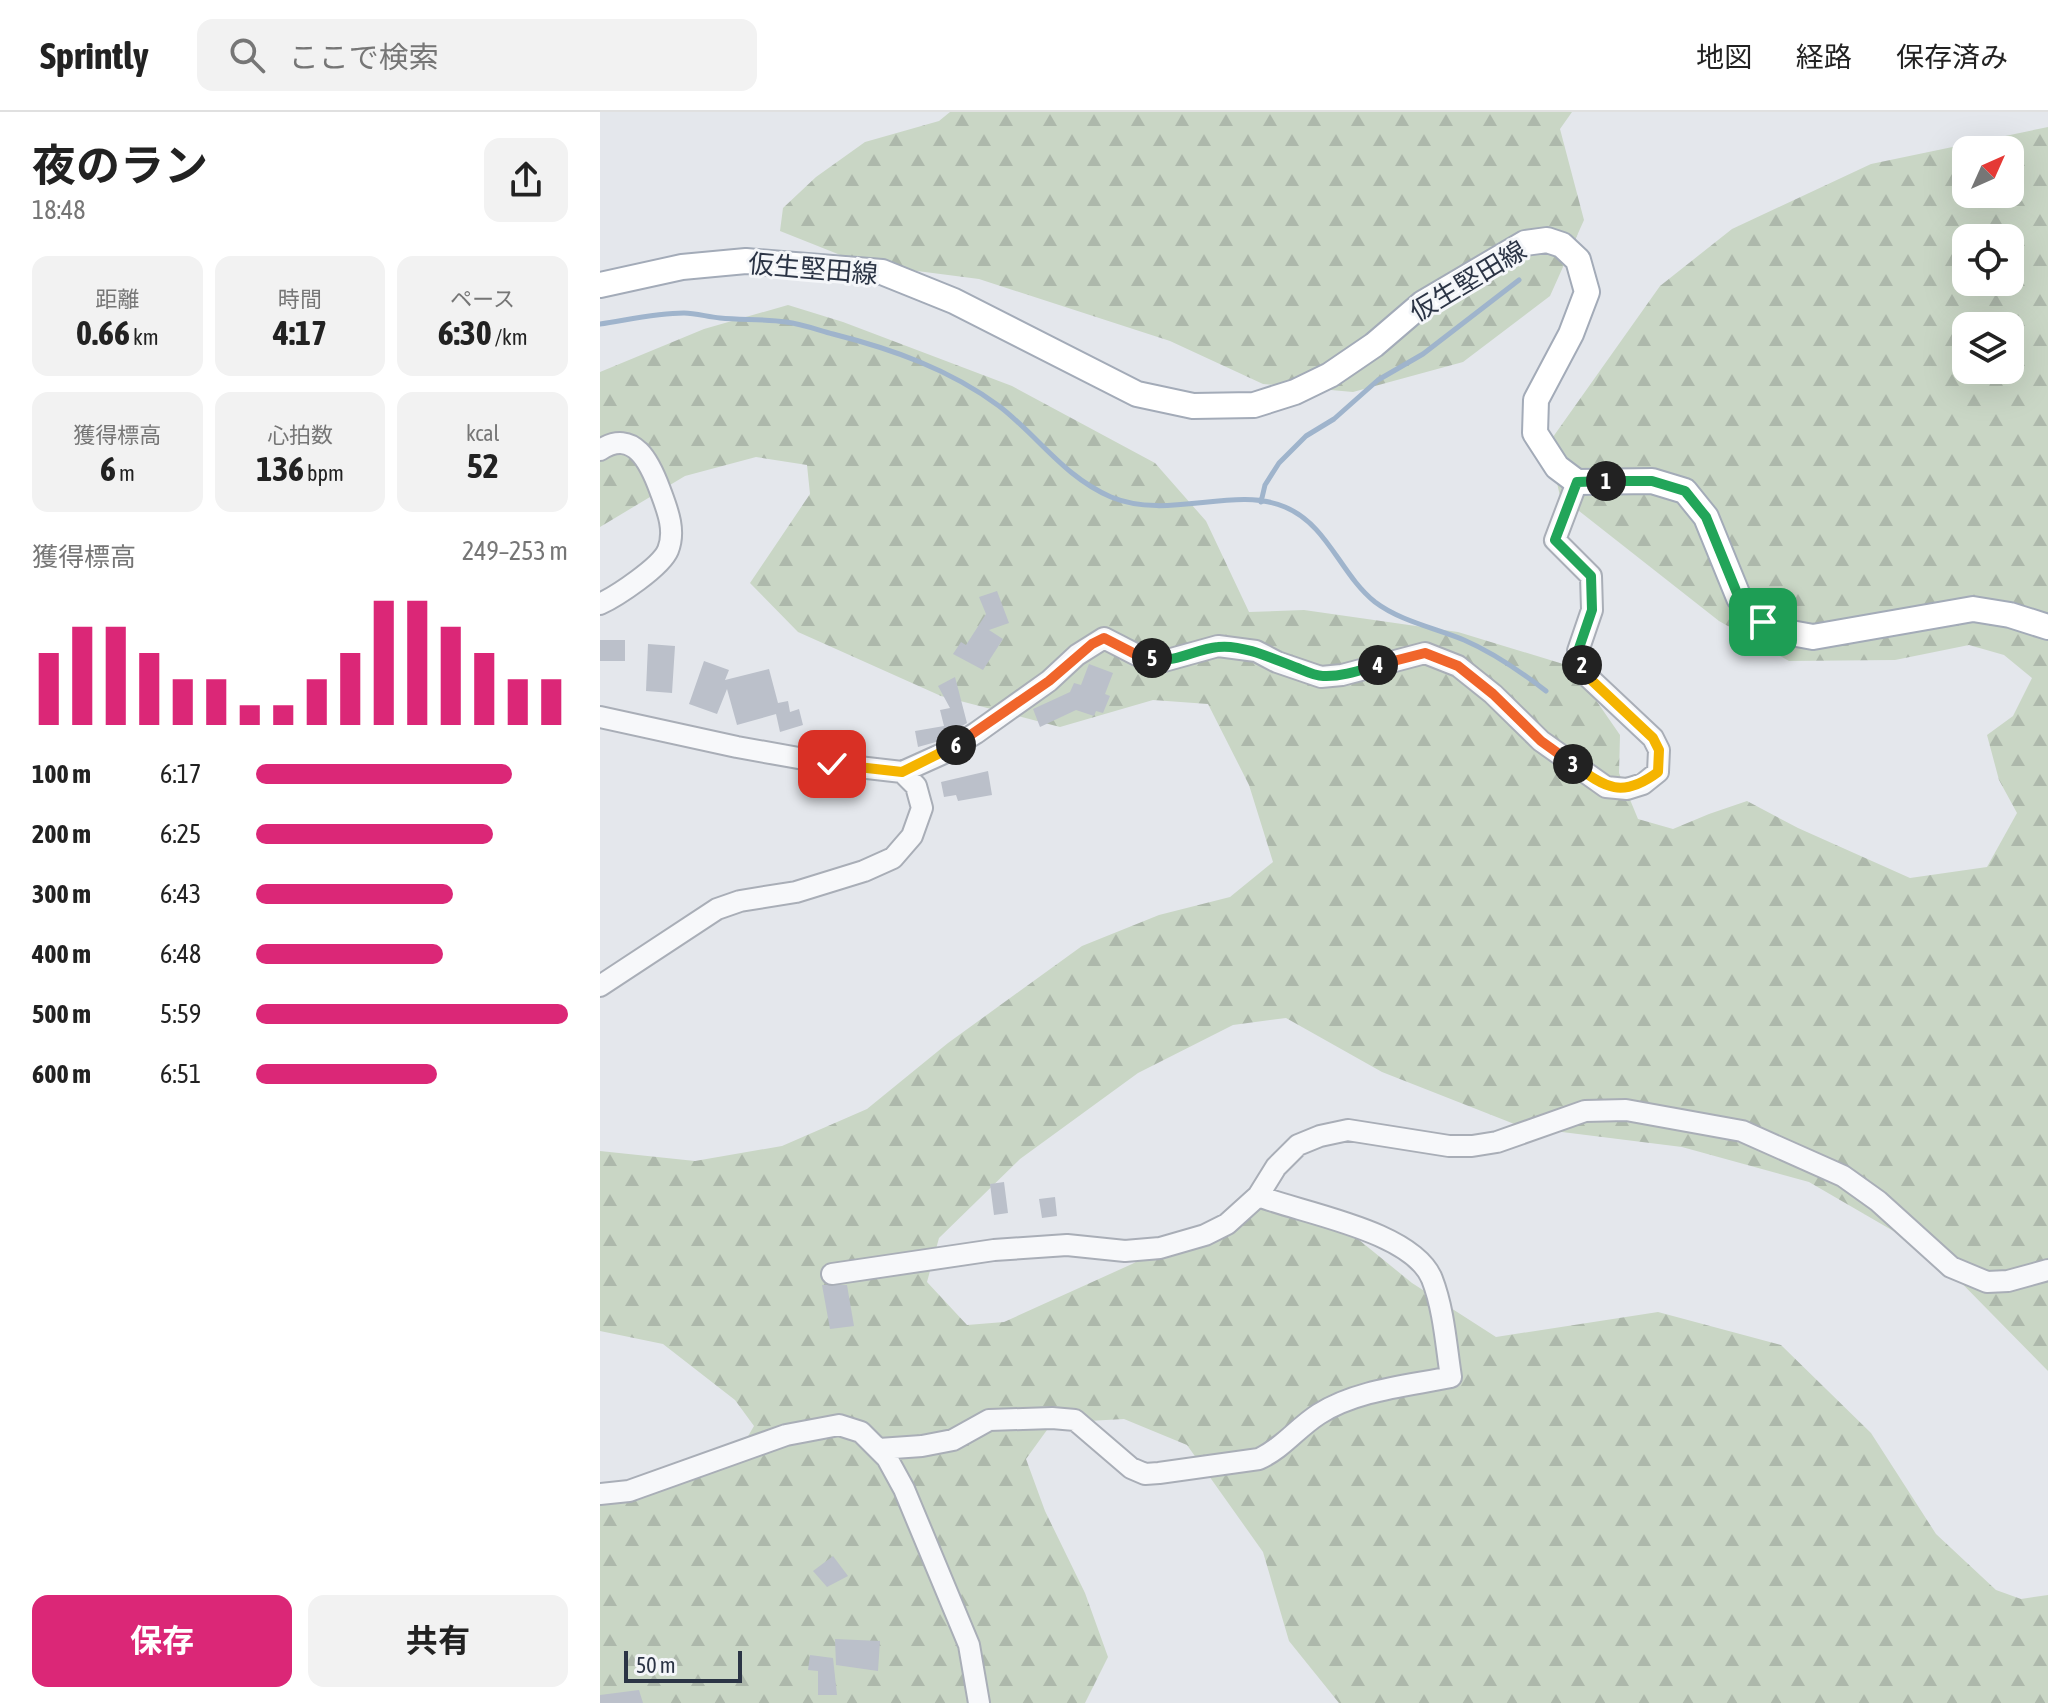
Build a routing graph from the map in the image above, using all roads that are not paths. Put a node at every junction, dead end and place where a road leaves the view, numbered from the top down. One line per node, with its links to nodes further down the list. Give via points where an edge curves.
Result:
1 (600, 285): 3 (main road, 仮生堅田線, via 682,267 746,261 882,272 954,301 1137,394 1193,406 1254,405 1330,375 1423,303 1525,243 1547,240 1578,260 1587,292 1536,400 1535,433 1557,467)
2 (600, 450): 4 (street, via 623,443 642,452 668,510 672,533 667,553 634,584)
3 (1577, 482): 5 (main road, via 1652,481 1685,491 1706,517 1739,598 1780,631 1813,637 1973,609); 7 (street, via 1555,540 1591,576 1592,610 1579,658 1586,675 1653,738 1659,750 1658,772 1643,784 1606,787 1541,741 1458,666 1425,653 1321,677 1256,651 1218,646 1164,661 1137,655 1104,638 976,733)
4 (600, 604)
5 (2048, 627)
6 (600, 717): 7 (street, via 737,747)
7 (902, 772): 8 (street, via 916,786 922,808 912,836 893,858 796,892 717,909)
8 (600, 986)
9 (1258, 1196): 10 (street, via 1298,1145 1320,1136 1348,1130 1472,1146 1585,1111 1626,1110 1742,1131 1843,1176 1951,1267 1987,1282); 11 (street, via 1227,1224 1160,1248 1125,1251 1067,1245 994,1250); 12 (street, via 1363,1228 1408,1251 1431,1276 1451,1377 1347,1400 1317,1415 1259,1459 1159,1473 1131,1468 1075,1420 1052,1418 989,1420 953,1440)
10 (2048, 1270)
11 (832, 1274)
12 (879, 1449): 13 (street, via 861,1432 839,1425 786,1435 629,1491); 14 (street, via 904,1489 964,1632)
13 (600, 1494)
14 (979, 1703)

